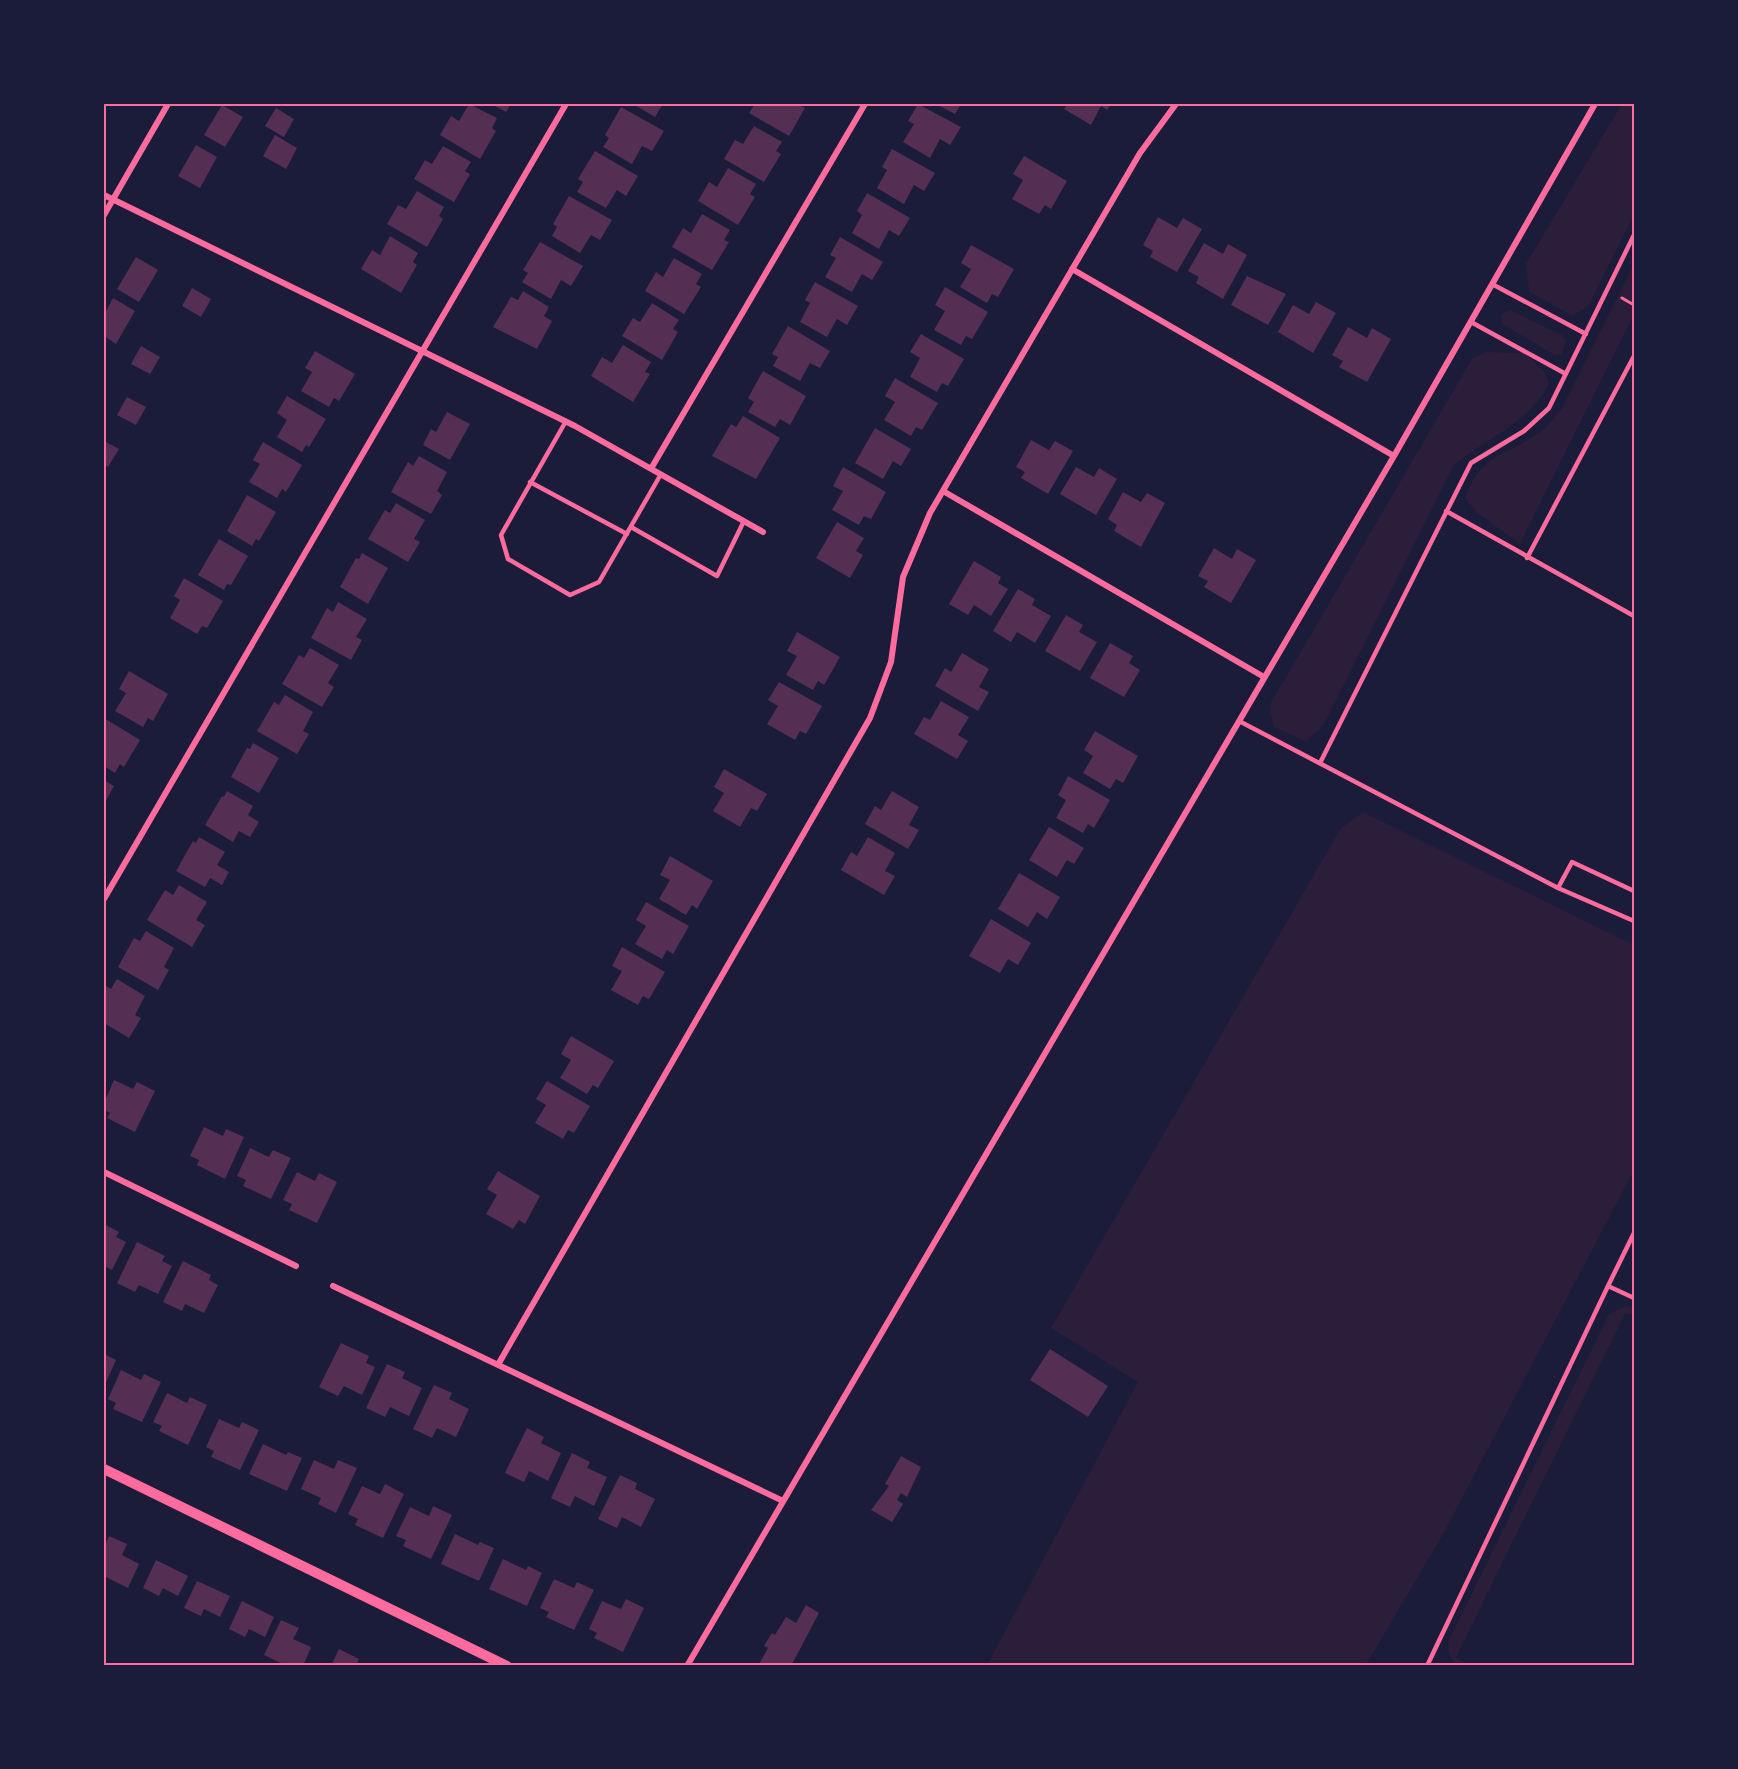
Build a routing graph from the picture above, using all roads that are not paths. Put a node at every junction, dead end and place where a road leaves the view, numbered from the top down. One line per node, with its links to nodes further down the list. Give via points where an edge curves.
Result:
1 (168, 104): 7 (street)
2 (566, 104): 14 (street)
3 (865, 104): 19 (street)
4 (1176, 104): 10 (street, via 1140,153)
5 (1595, 104): 11 (street)
6 (104, 195): 7 (street)
7 (113, 199): 8 (street); 14 (street)
8 (104, 215)
9 (1635, 235): 13 (lane)
10 (1072, 268): 18 (street); 22 (street)
11 (1492, 284): 12 (street); 13 (lane)
12 (1471, 322): 16 (lane); 18 (street)
13 (1586, 334): 16 (lane)
14 (423, 351): 17 (street); 35 (street)
15 (1635, 356): 28 (lane)
16 (1566, 374): 23 (lane, via 1549,408 1536,421 1471,463)
17 (566, 421): 19 (street); 21 (lane)
18 (1394, 456): 30 (street)
19 (652, 467): 20 (street)
20 (662, 473): 24 (street); 25 (lane)
21 (530, 482): 27 (lane); 27 (lane, via 501,535 508,559 570,595 599,582)
22 (942, 491): 30 (street); 43 (street, via 907,563 891,662 870,718)
23 (1446, 511): 28 (lane); 32 (lane)
24 (744, 521): 25 (lane, via 717,576); 26 (street)
25 (631, 527): 27 (lane)
26 (763, 532)
27 (627, 534)
28 (1527, 558): 29 (lane)
29 (1635, 616)
30 (1264, 677): 31 (street)
31 (1239, 721): 32 (lane); 45 (street)
32 (1320, 763): 33 (lane)
33 (1558, 888): 34 (lane, via 1572,862); 36 (lane)
34 (1635, 891)
35 (104, 899)
36 (1635, 921)
37 (104, 1172): 39 (street)
38 (1635, 1233): 41 (lane)
39 (296, 1266)
40 (333, 1286): 43 (street)
41 (1608, 1286): 42 (lane); 48 (lane)
42 (1635, 1298)
43 (499, 1363): 45 (street)
44 (104, 1469): 46 (street)
45 (783, 1501): 47 (street)
46 (507, 1665)
47 (687, 1665)
48 (1427, 1665)

